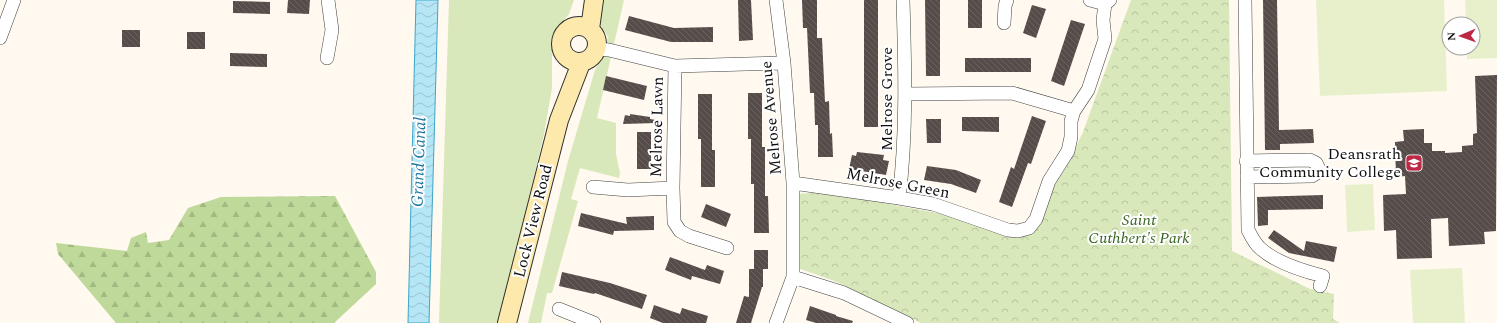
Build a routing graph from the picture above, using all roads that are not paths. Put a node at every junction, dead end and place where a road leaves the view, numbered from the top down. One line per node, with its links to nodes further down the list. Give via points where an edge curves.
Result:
1 (14, 0): 13 (street)
2 (328, 0): 15 (street, via 332,30)
3 (585, 0): 12 (street)
4 (594, 0): 12 (street)
5 (776, 0): 17 (street, Melrose Avenue)
6 (903, 0): 19 (street, Melrose Grove)
7 (1007, 0): 11 (street)
8 (1090, 0): 10 (street)
9 (1245, 0): 21 (street, via 1248,140)
10 (1107, 2): 20 (street, via 1103,20 1105,39 1088,90)
11 (1004, 23)
12 (583, 28): 14 (street, via 596,38); 16 (street, via 566,31 560,42 563,54)
13 (0, 38)
14 (597, 49): 16 (street, via 591,58); 18 (street)
15 (327, 58)
16 (575, 61): 32 (street, Lock View Road)
17 (784, 63): 18 (street); 23 (street, Melrose Avenue)
18 (675, 66): 25 (street, Melrose Lawn)
19 (905, 94): 20 (street, via 1012,93); 26 (street, Melrose Grove)
20 (1074, 111): 26 (street, Melrose Green, via 1068,151 1049,181 1036,219 1029,228 1008,230 933,204)
21 (1246, 161): 22 (street); 22 (street, via 1310,160 1319,168 1312,176)
22 (1247, 177): 29 (street, via 1248,230 1259,248 1284,263 1323,276)
23 (793, 182): 26 (street, Melrose Green); 28 (street, Melrose Avenue)
24 (593, 187): 25 (street, Melrose Lawn, via 628,190)
25 (673, 188): 27 (street, Melrose Lawn, via 674,222 680,231)
26 (899, 198)
27 (727, 248)
28 (793, 277): 31 (street, via 844,293); 34 (street)
29 (1320, 286)
30 (559, 309): 33 (street)
31 (901, 322)
32 (508, 323)
33 (594, 323)
34 (776, 323)

